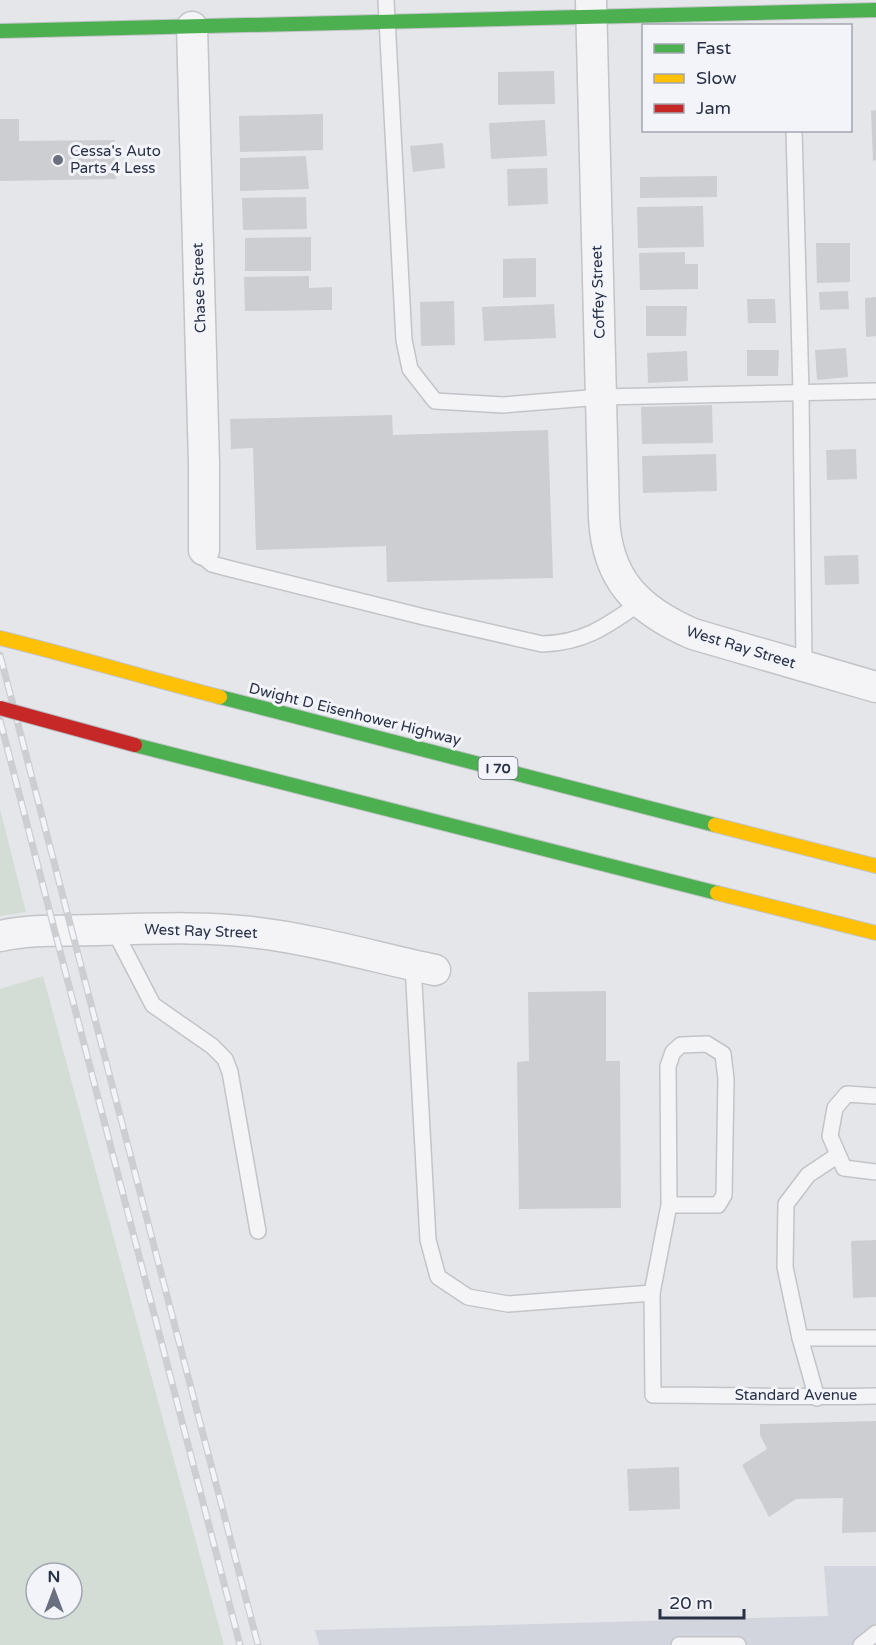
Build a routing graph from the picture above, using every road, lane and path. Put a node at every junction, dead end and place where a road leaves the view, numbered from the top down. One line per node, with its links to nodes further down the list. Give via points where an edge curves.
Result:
1 (386, 0): 5 (lane)
2 (591, 8): 4 (main road); 5 (main road); 11 (street, Coffey Street)
3 (876, 10): 4 (main road)
4 (791, 13)
5 (386, 22): 6 (main road); 11 (lane, via 404,340 410,369 435,401 503,405)
6 (192, 27): 7 (main road); 12 (street, Chase Street)
7 (0, 31)
8 (794, 132): 10 (lane)
9 (876, 391): 10 (lane)
10 (801, 393): 11 (lane); 18 (lane)
11 (601, 397): 13 (street, Coffey Street, via 605,539)
12 (204, 550): 14 (lane, via 212,564 542,644 582,638)
13 (622, 580): 14 (street, West Ray Street)
14 (640, 603): 18 (street, West Ray Street, via 693,634)
15 (0, 631): 17 (main road)
16 (0, 638): 17 (main road, Dwight D Eisenhower Highway / I 70)
17 (80, 658): 21 (main road, Dwight D Eisenhower Highway / I 70)
18 (804, 666): 19 (street, West Ray Street)
19 (876, 687)
20 (0, 708): 23 (main road, bridge)
21 (876, 866)
22 (114, 930): 24 (street, West Ray Street); 25 (street, West Ray Street, via 187,928 251,932); 30 (lane, via 153,1005 225,1059)
23 (876, 933)
24 (0, 936)
25 (424, 968): 31 (lane, via 429,1240 438,1277 468,1297 508,1304)
26 (876, 1096): 27 (lane, via 847,1094 835,1108 830,1136)
27 (838, 1155): 28 (lane, via 844,1168); 32 (lane, via 808,1175 786,1204 785,1267)
28 (876, 1172)
29 (669, 1205): 29 (lane, via 668,1066 673,1052 681,1045 707,1044 723,1054 726,1079 724,1196 718,1205); 31 (lane)
30 (258, 1231)
31 (652, 1293): 35 (lane, Standard Avenue, via 653,1395)
32 (800, 1338): 33 (lane); 35 (lane)
33 (876, 1338)
34 (876, 1396): 35 (lane, Standard Avenue)
35 (817, 1398)
36 (876, 1633): 39 (lane)
37 (679, 1645): 38 (lane)
38 (738, 1645)
39 (861, 1645)

